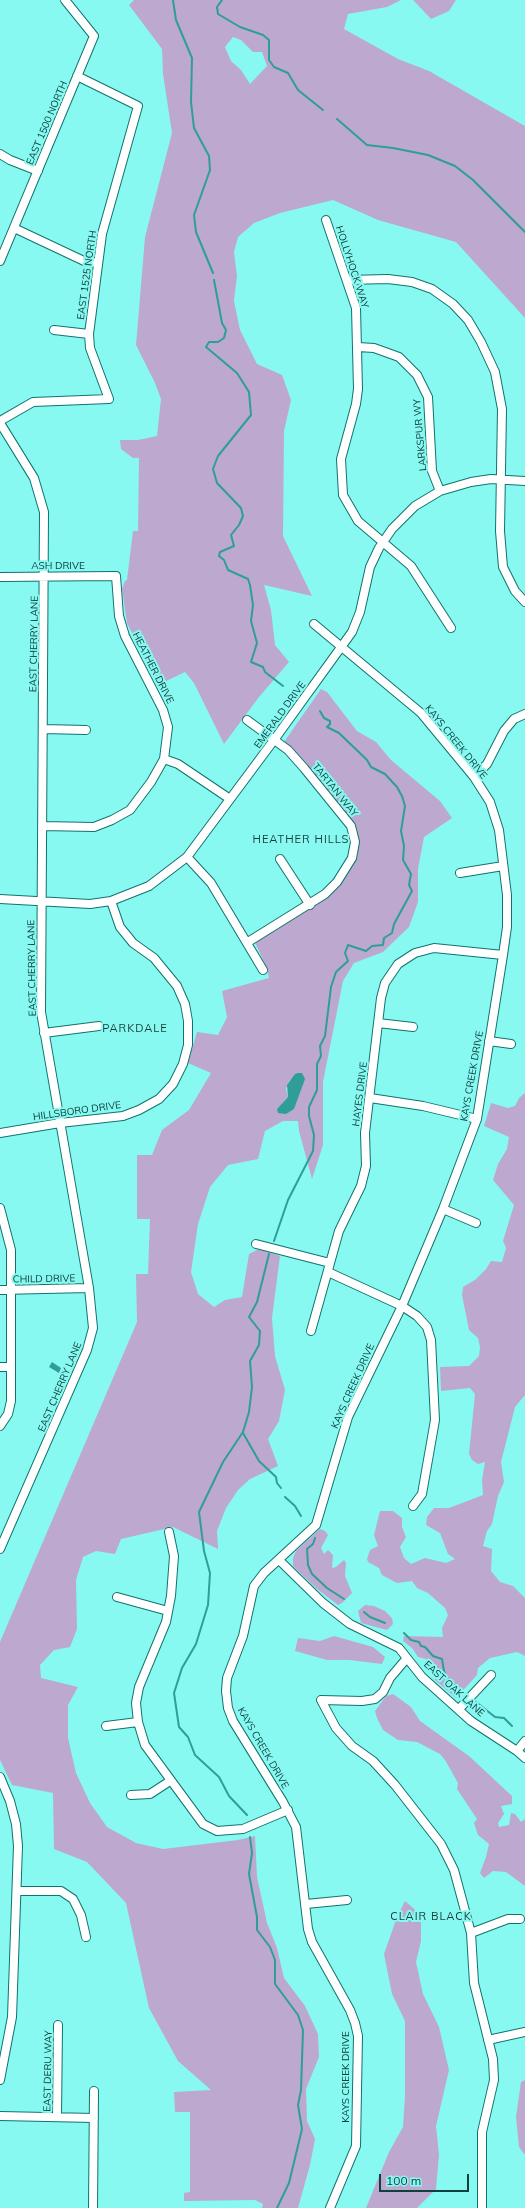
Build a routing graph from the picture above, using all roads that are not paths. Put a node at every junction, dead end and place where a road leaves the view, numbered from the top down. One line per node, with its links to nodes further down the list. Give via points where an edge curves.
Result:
1 (65, 0): 2 (street, EAST 1500 NORTH, via 94,36)
2 (77, 76): 4 (street, EAST 1500 NORTH); 8 (street, EAST 1525 NORTH, via 138,106 102,234)
3 (0, 154): 4 (street)
4 (38, 171): 6 (street, EAST 1500 NORTH)
5 (326, 220): 9 (street, HOLLYHOCK WAY)
6 (14, 228): 7 (street, EAST 1500 NORTH); 8 (street, via 84,261)
7 (0, 261)
8 (98, 263): 11 (street, EAST 1525 NORTH)
9 (347, 280): 12 (street, HOLLYHOCK WAY, via 356,308); 14 (street, via 388,279 412,282 432,289 453,304 468,320 482,342 496,379 502,409)
10 (54, 330): 11 (street)
11 (89, 334): 13 (street, EAST 1525 NORTH, via 90,348 109,399 34,402)
12 (358, 348): 16 (street, LARKSPUR WY, via 374,348 399,357 418,375 428,397 432,471); 17 (street, HOLLYHOCK WAY, via 358,389 341,459 342,482 344,495 358,522)
13 (0, 422): 18 (street, EAST CHERRY LANE, via 25,460 40,495 45,526)
14 (500, 479): 15 (street, EMERALD DRIVE); 16 (street, EMERALD DRIVE, via 471,482); 21 (street, via 503,567 515,591)
15 (525, 481)
16 (440, 491): 17 (street, EMERALD DRIVE, via 415,506)
17 (383, 542): 23 (street, HOLLYHOCK WAY, via 411,566); 24 (street, EMERALD DRIVE, via 370,567 360,612 352,632)
18 (45, 576): 19 (street, ASH DRIVE); 20 (street, ASH DRIVE); 27 (street, EAST CHERRY LANE)
19 (116, 576): 30 (street, HEATHER DRIVE, via 119,616 125,636 164,710 168,727)
20 (0, 577)
21 (525, 602)
22 (314, 624): 24 (street, KAYS CREEK DRIVE)
23 (451, 628)
24 (342, 646): 29 (street, EMERALD DRIVE); 31 (street, KAYS CREEK DRIVE, via 421,713)
25 (525, 714): 31 (street, via 514,719 504,731 488,764)
26 (247, 720): 29 (street, TARTAN WAY)
27 (43, 729): 28 (street); 33 (street, EAST CHERRY LANE)
28 (86, 730)
29 (274, 740): 32 (street, EMERALD DRIVE); 41 (street, TARTAN WAY, via 288,750 351,826 355,842 352,858 337,882)
30 (164, 759): 32 (street, via 190,771); 33 (street, HEATHER DRIVE, via 130,810 112,820 94,827)
31 (474, 776): 36 (street, KAYS CREEK DRIVE, via 490,802 499,830)
32 (230, 799): 34 (street, EMERALD DRIVE)
33 (42, 826): 39 (street, EAST CHERRY LANE)
34 (186, 857): 40 (street, EMERALD DRIVE, via 149,886); 42 (street, via 211,883)
35 (280, 859): 41 (street)
36 (503, 866): 37 (street); 43 (street, KAYS CREEK DRIVE, via 507,895 507,927)
37 (460, 872)
38 (0, 899): 39 (street, EMERALD DRIVE)
39 (41, 900): 40 (street, EMERALD DRIVE, via 90,904); 48 (street, EAST CHERRY LANE, via 40,978)
40 (111, 901): 53 (street, HILLSBORO DRIVE, via 120,927 133,943 154,958 177,986 187,1015 188,1045 183,1064 173,1084 159,1099 123,1116)
41 (310, 905): 42 (street, TARTAN WAY)
42 (248, 942): 44 (street)
43 (503, 955): 45 (street, HAYES DRIVE, via 434,948 415,953 398,964 386,983); 49 (street, KAYS CREEK DRIVE)
44 (263, 970)
45 (378, 1023): 47 (street); 51 (street, HAYES DRIVE)
46 (99, 1026): 48 (street)
47 (413, 1027)
48 (44, 1033): 53 (street, EAST CHERRY LANE)
49 (490, 1041): 50 (street); 52 (street, KAYS CREEK DRIVE)
50 (511, 1044)
51 (370, 1098): 52 (street); 59 (street, HAYES DRIVE, via 365,1133 366,1166 361,1186 340,1232)
52 (477, 1118): 56 (street, KAYS CREEK DRIVE)
53 (60, 1123): 54 (street, HILLSBORO DRIVE); 61 (street, EAST CHERRY LANE)
54 (0, 1133)
55 (0, 1208): 63 (street, via 11,1250)
56 (443, 1209): 57 (street); 64 (street, KAYS CREEK DRIVE)
57 (476, 1223)
58 (256, 1244): 59 (street)
59 (330, 1263): 60 (street, HAYES DRIVE)
60 (328, 1272): 64 (street); 65 (street, HAYES DRIVE)
61 (89, 1288): 63 (street, CHILD DRIVE); 70 (street, EAST CHERRY LANE, via 92,1338)
62 (0, 1290): 63 (street, CHILD DRIVE)
63 (11, 1290): 67 (street)
64 (402, 1306): 69 (street, via 417,1316 426,1327 431,1340 435,1420 422,1494); 73 (street, KAYS CREEK DRIVE, via 348,1417 316,1525)
65 (311, 1331)
66 (0, 1367): 67 (street)
67 (11, 1367): 68 (street, via 11,1401 8,1414)
68 (0, 1426)
69 (413, 1506)
70 (4, 1530): 72 (street, EAST CHERRY LANE)
71 (170, 1532): 75 (street, via 174,1556)
72 (0, 1549)
73 (280, 1560): 76 (street, EAST OAK LANE, via 323,1603 348,1623 365,1633 386,1640 399,1648); 87 (street, KAYS CREEK DRIVE, via 264,1573 254,1586 244,1636 227,1678 226,1691 228,1708 234,1721)
74 (116, 1597): 75 (street)
75 (168, 1611): 79 (street, via 166,1622 139,1687 136,1703)
76 (407, 1658): 78 (street, EAST OAK LANE, via 422,1676); 92 (street, via 375,1699 320,1700 336,1728 395,1785 441,1844 454,1870)
77 (491, 1675): 78 (street)
78 (459, 1709): 82 (street, EAST OAK LANE, via 471,1721)
79 (138, 1722): 80 (street); 85 (street, via 145,1745)
80 (106, 1726)
81 (525, 1741): 82 (street)
82 (517, 1751): 83 (street, EAST OAK LANE)
83 (525, 1758)
84 (0, 1776): 88 (street, via 16,1824)
85 (170, 1781): 86 (street, via 150,1794); 87 (street, via 203,1824 217,1831 244,1829)
86 (131, 1796)
87 (288, 1810): 90 (street, KAYS CREEK DRIVE, via 296,1828)
88 (17, 1891): 93 (street, via 61,1891 73,1899 81,1915); 97 (street, via 12,2017)
89 (347, 1900): 90 (street)
90 (306, 1904): 103 (street, KAYS CREEK DRIVE, via 312,1942 350,2010 358,2036 356,2146)
91 (520, 1919): 92 (street, via 508,1918)
92 (471, 1933): 96 (street, via 474,1983)
93 (86, 1937)
94 (58, 2025): 100 (street, EAST DERU WAY)
95 (525, 2032): 96 (street)
96 (488, 2040): 104 (street, via 493,2059 494,2080 482,2132)
97 (0, 2080)
98 (94, 2091): 101 (street)
99 (0, 2116): 100 (street)
100 (57, 2117): 101 (street)
101 (94, 2118): 102 (street)
102 (93, 2208)
103 (330, 2208)
104 (482, 2208)

